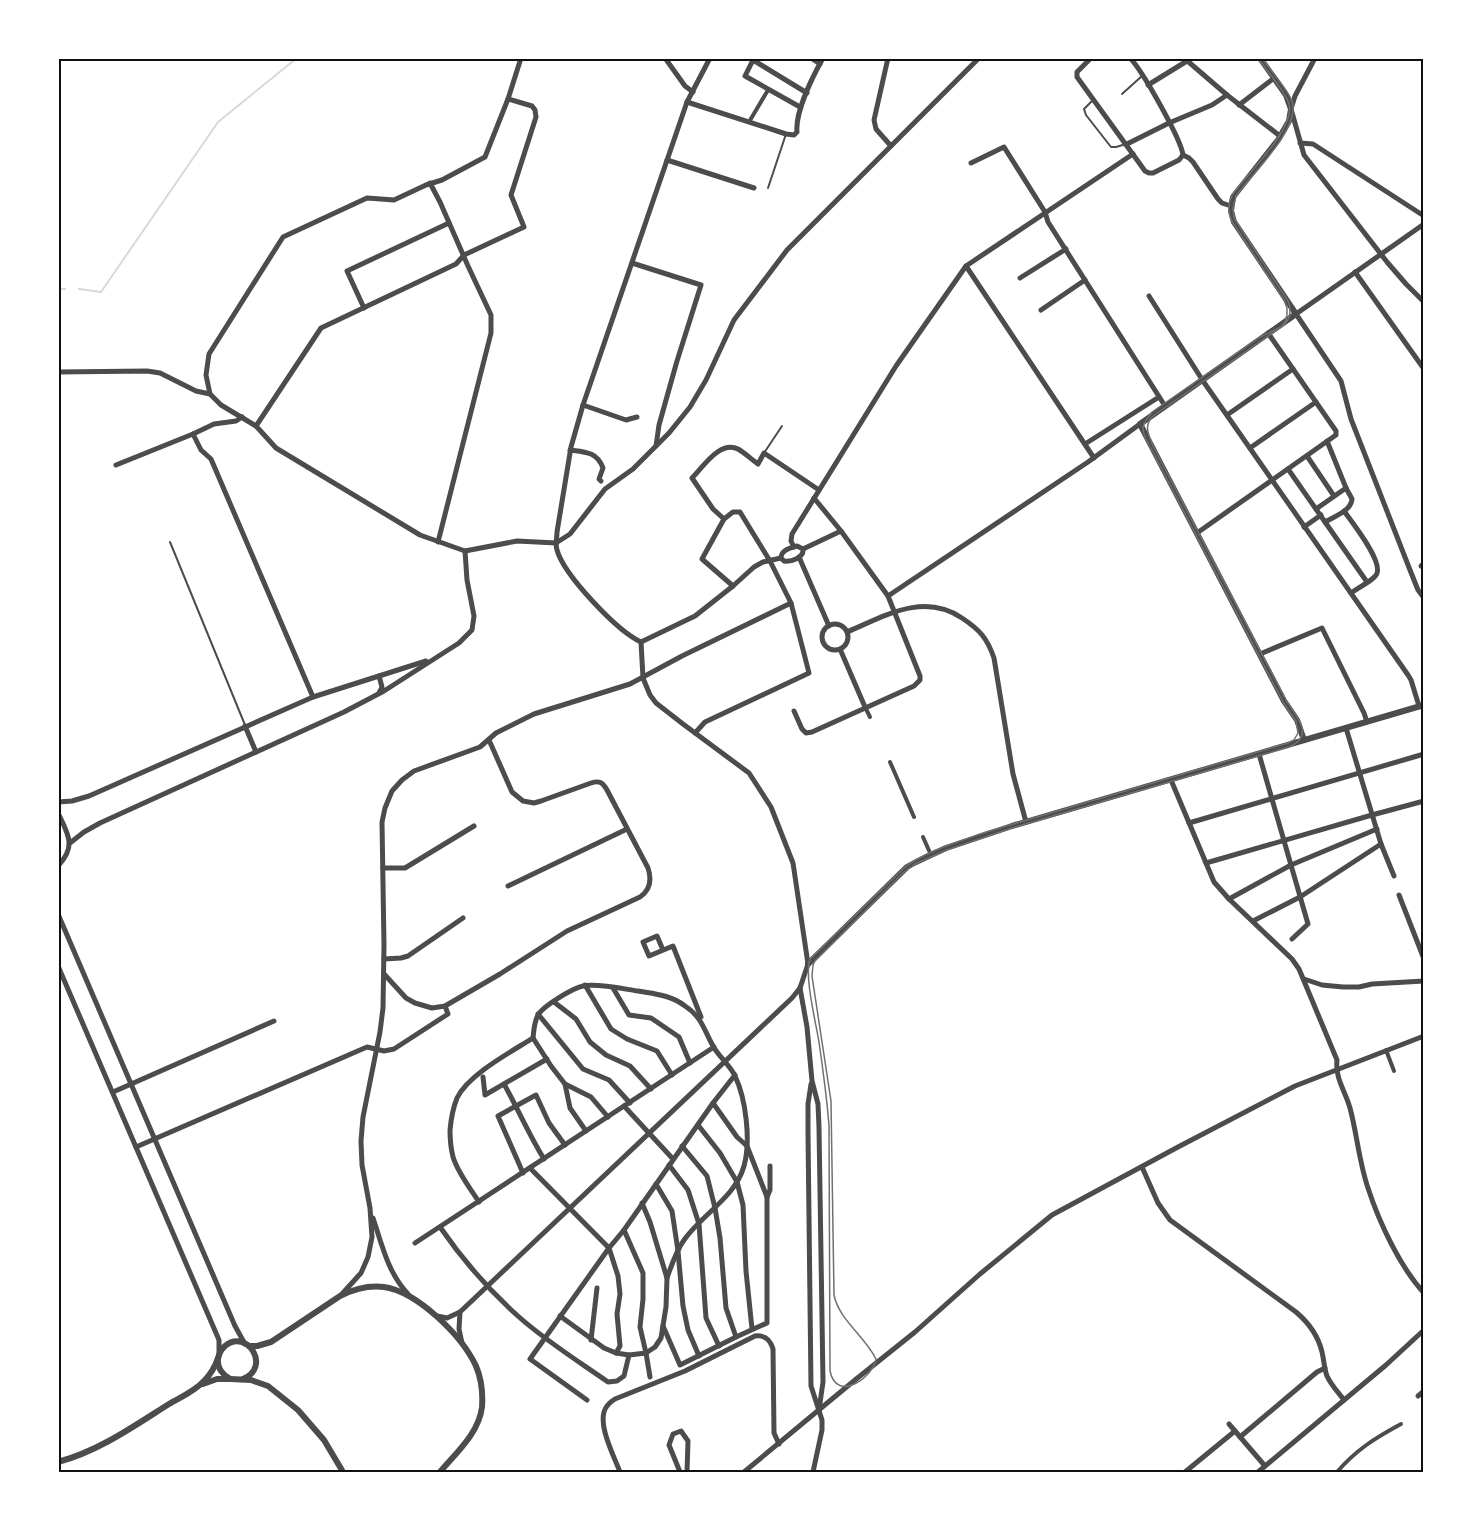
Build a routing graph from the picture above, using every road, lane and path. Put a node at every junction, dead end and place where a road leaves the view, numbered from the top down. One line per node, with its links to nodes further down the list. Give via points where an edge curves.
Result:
1 (521, 58): 21 (street)
2 (665, 58): 17 (street)
3 (710, 58): 17 (street)
4 (811, 58): 12 (street)
5 (888, 58): 33 (street, via 874,120 876,129)
6 (979, 58): 33 (street)
7 (1091, 58): 22 (street, via 1077,75)
8 (1130, 58): 13 (street)
9 (1260, 58): 14 (street)
10 (1315, 58): 26 (street)
11 (1185, 60): 15 (street); 20 (street)
12 (822, 61): 18 (street)
13 (1143, 75): 15 (street); 19 (lane)
14 (1274, 78): 24 (street); 26 (street)
15 (1148, 85): 28 (street)
16 (768, 90): 18 (street, via 745,76 753,60); 25 (street); 27 (street)
17 (693, 92): 23 (street)
18 (807, 93): 25 (street)
19 (1122, 94)
20 (1227, 95): 24 (street); 28 (street)
21 (508, 99): 38 (street, via 485,157); 48 (street, via 536,110 511,195 524,227)
22 (1093, 100): 32 (street); 32 (lane, via 1084,112 1108,144 1114,148)
23 (687, 102): 27 (street); 36 (street)
24 (1239, 105): 30 (street)
25 (800, 107): 29 (street, via 797,132)
26 (1291, 109): 30 (street); 31 (street)
27 (749, 122): 29 (street)
28 (1169, 123): 32 (street); 35 (street)
29 (786, 134): 40 (lane)
30 (1280, 136): 41 (street, via 1236,193)
31 (1300, 143): 43 (street, via 1313,144); 47 (street, via 1310,164)
32 (1127, 144): 34 (street)
33 (891, 146): 78 (street, via 765,277 734,320 690,407)
34 (1133, 154): 35 (street, via 1149,173); 42 (street)
35 (1182, 155): 41 (street, via 1193,162 1220,201)
36 (667, 160): 39 (street); 49 (street)
37 (971, 163): 42 (street, via 1004,147)
38 (430, 183): 44 (street); 64 (street, via 394,200 367,198 283,237 209,354 206,375)
39 (754, 188)
40 (768, 188)
41 (1231, 206): 58 (street, via 1234,222)
42 (1045, 212): 46 (street); 50 (street)
43 (1424, 216)
44 (449, 223): 48 (street); 56 (street, via 347,271)
45 (1424, 224): 47 (street)
46 (1066, 249): 52 (street); 53 (street)
47 (1381, 254): 51 (street); 55 (street)
48 (464, 255): 56 (street, via 456,264); 101 (street, via 491,315 490,333)
49 (632, 262): 67 (street); 78 (street, via 702,285 677,361)
50 (966, 266): 77 (street); 89 (street, via 896,366)
51 (1355, 272): 58 (street); 61 (street)
52 (1020, 279)
53 (1085, 280): 57 (street); 65 (street)
54 (1149, 296): 63 (street)
55 (1424, 302)
56 (364, 308): 73 (street, via 321,328)
57 (1041, 310)
58 (1296, 314): 59 (street); 113 (street, via 1341,381 1360,441)
59 (1268, 333): 60 (street); 63 (street)
60 (1293, 369): 66 (street); 69 (street)
61 (1424, 369)
62 (58, 372): 64 (street, via 159,373)
63 (1203, 379): 68 (street); 69 (street)
64 (210, 394): 70 (street)
65 (1159, 397): 68 (street); 77 (street)
66 (1316, 402): 76 (street, via 1336,433); 79 (street)
67 (583, 405): 71 (street, via 626,420); 80 (street)
68 (1165, 406): 72 (street)
69 (1227, 415): 79 (street)
70 (242, 417): 73 (street); 75 (street)
71 (637, 417)
72 (1140, 424): 83 (street); 99 (street)
73 (256, 426): 101 (street, via 276,448 420,536)
74 (782, 426): 81 (lane)
75 (194, 434): 84 (street); 125 (street, via 201,450 212,459)
76 (1327, 441): 82 (street); 88 (street)
77 (1085, 444): 83 (street)
78 (656, 446): 102 (street, via 605,489 570,534)
79 (1250, 448): 86 (street)
80 (570, 450): 87 (street, via 600,460); 102 (street)
81 (764, 453): 89 (street); 95 (street, via 758,464 736,448 726,446 692,478 712,509)
82 (1307, 456): 85 (street); 90 (street)
83 (1094, 458): 112 (street)
84 (116, 465)
85 (1288, 469): 86 (street); 92 (street)
86 (1272, 480): 97 (street); 99 (street)
87 (601, 481)
88 (1346, 488): 90 (street); 93 (street, via 1352,502)
89 (819, 490): 91 (street)
90 (1335, 496): 92 (street)
91 (814, 498): 98 (street); 103 (street, via 792,534)
92 (1316, 508): 94 (street)
93 (1344, 511): 96 (street); 109 (street, via 1376,562 1378,570)
94 (1320, 515): 96 (street); 97 (street)
95 (724, 519): 108 (street, via 740,512); 110 (street, via 702,559)
96 (1325, 522): 109 (street)
97 (1304, 527): 111 (street)
98 (842, 531): 104 (street); 112 (street)
99 (1197, 533): 120 (street)
100 (170, 542): 131 (lane)
101 (438, 542): 105 (street)
102 (556, 543): 105 (street, via 517,541); 118 (street, via 557,552 573,578 596,605)
103 (794, 547): 104 (street); 107 (street, via 782,552)
104 (802, 549): 106 (street)
105 (465, 551): 121 (street, via 474,616 472,630)
106 (799, 557): 107 (street, via 786,562); 116 (street)
107 (781, 558): 108 (street)
108 (770, 561): 110 (street, via 754,567); 114 (street)
109 (1367, 582): 111 (street)
110 (733, 586): 118 (street, via 695,616)
111 (1351, 593): 126 (street, via 1409,677)
112 (888, 596): 115 (street)
113 (1424, 598)
114 (791, 603): 123 (street); 133 (street, via 809,672 705,722)
115 (894, 612): 117 (street); 127 (street, via 920,680); 148 (street, via 927,606 946,610 972,625 989,644)
116 (829, 626): 117 (street, via 839,625); 119 (street, via 823,632 824,644 831,650)
117 (847, 632): 119 (street, via 846,644)
118 (641, 642): 123 (street)
119 (840, 649): 127 (street)
120 (1260, 654): 130 (street, via 1322,628); 135 (street)
121 (433, 659): 122 (street); 124 (street)
122 (379, 676): 124 (street, via 382,687); 125 (street)
123 (643, 678): 133 (street, via 653,699); 134 (street, via 534,714)
124 (378, 695): 136 (street)
125 (313, 697): 131 (street)
126 (1421, 705): 130 (street)
127 (865, 708): 128 (street, via 806,733); 129 (street)
128 (794, 711)
129 (870, 717)
130 (1367, 722): 132 (street)
131 (245, 726): 136 (street); 144 (street, via 88,796)
132 (1346, 728): 135 (street); 140 (street)
133 (695, 733): 174 (street, via 749,773 771,807 793,863)
134 (489, 740): 151 (street, via 512,792 519,799 534,802 599,782 608,790); 161 (street, via 477,749 419,768 398,784 388,799 382,822)
135 (1304, 740): 137 (street)
136 (256, 752): 155 (street, via 100,823)
137 (1258, 754): 141 (street); 142 (street)
138 (1424, 754): 140 (street)
139 (890, 762): 147 (street)
140 (1360, 773): 142 (street); 146 (street)
141 (1171, 780): 148 (street); 149 (street)
142 (1272, 799): 149 (street); 154 (street)
143 (1424, 801): 146 (street)
144 (58, 802)
145 (58, 813): 155 (street)
146 (1372, 814): 152 (street); 154 (street)
147 (914, 817)
148 (1026, 822): 157 (street)
149 (1189, 823): 158 (street)
150 (474, 826): 161 (street, via 405,868)
151 (627, 829): 163 (street); 183 (street, via 650,876 643,895 567,931)
152 (1377, 829): 156 (street); 159 (street)
153 (923, 837): 157 (street)
154 (1284, 841): 158 (street); 159 (street)
155 (70, 843): 160 (street, via 69,852)
156 (1381, 844): 162 (street); 165 (street)
157 (931, 855): 174 (street, via 903,870)
158 (1206, 863): 166 (street, via 1214,882)
159 (1291, 865): 165 (street); 166 (street)
160 (58, 866)
161 (383, 868): 172 (street)
162 (1394, 876)
163 (508, 886)
164 (1399, 895): 173 (street)
165 (1300, 897): 169 (street); 170 (street, via 1308,924)
166 (1229, 899): 169 (street)
167 (58, 914): 201 (street)
168 (463, 918): 172 (street, via 408,956)
169 (1252, 921): 177 (street, via 1292,959)
170 (1292, 939)
171 (663, 950): 186 (street, via 673,946)
172 (384, 958): 176 (street)
173 (1424, 958)
174 (808, 964): 181 (street)
175 (58, 966): 205 (street)
176 (384, 975): 183 (street, via 415,1003 432,1008); 190 (street)
177 (1304, 979): 178 (street, via 1343,987); 195 (street, via 1338,1060)
178 (1424, 981)
179 (585, 986): 180 (street); 182 (street); 197 (street, via 611,1029 657,1051)
180 (613, 987): 186 (street, via 670,997 685,1005); 194 (street, via 629,1015 651,1018 679,1037)
181 (800, 988): 193 (street); 200 (street)
182 (554, 1002): 184 (street); 204 (street, via 576,1019 591,1042 630,1066)
183 (445, 1006): 190 (street, via 448,1014 409,1040 391,1051)
184 (538, 1014): 188 (street); 207 (street, via 583,1069 609,1080)
185 (274, 1021): 201 (street)
186 (704, 1025): 189 (street)
187 (1424, 1036): 191 (street)
188 (533, 1038): 192 (street); 228 (street, via 481,1072 458,1096 451,1116 453,1158)
189 (714, 1047): 193 (street); 194 (street)
190 (376, 1049): 213 (street, via 367,1047); 230 (street, via 361,1141)
191 (1386, 1050): 195 (street); 196 (street)
192 (547, 1059): 202 (street); 203 (street)
193 (725, 1062): 198 (street); 212 (street)
194 (690, 1063): 197 (street)
195 (1336, 1069): 222 (street, via 1295,1086); 242 (street, via 1350,1107 1368,1189 1397,1254)
196 (1394, 1071)
197 (672, 1075): 204 (street)
198 (735, 1076): 206 (street); 216 (street, via 743,1098)
199 (483, 1077): 202 (street, via 485,1095)
200 (812, 1081): 271 (street, via 819,1127 823,1383); 271 (street, via 808,1104 811,1386)
201 (131, 1084): 205 (street); 213 (street)
202 (504, 1084): 208 (street)
203 (565, 1084): 209 (street, via 591,1097); 211 (street, via 570,1108)
204 (651, 1089): 207 (street)
205 (112, 1092): 217 (street)
206 (713, 1103): 210 (street); 216 (street)
207 (627, 1105): 209 (street); 212 (street)
208 (516, 1106): 214 (street, via 536,1095); 218 (street); 224 (street, via 498,1116)
209 (608, 1117): 211 (street)
210 (698, 1125): 215 (street); 225 (street)
211 (586, 1131): 214 (street)
212 (650, 1133): 219 (street); 232 (street)
213 (155, 1139): 217 (street); 254 (street, via 235,1326)
214 (565, 1145): 218 (street)
215 (682, 1146): 219 (street); 231 (street, via 707,1176)
216 (747, 1146): 225 (street); 227 (street)
217 (136, 1147): 260 (street, via 219,1340)
218 (544, 1159): 223 (street)
219 (673, 1159): 220 (street)
220 (669, 1165): 226 (street); 233 (street, via 688,1190)
221 (770, 1166): 227 (street)
222 (1142, 1167): 262 (street, via 1161,1210 1170,1220 1308,1323 1320,1344); 271 (street, via 1042,1223)
223 (530, 1168): 224 (street); 232 (street)
224 (523, 1173): 228 (street)
225 (737, 1182): 231 (street); 249 (street, via 743,1205)
226 (656, 1184): 229 (street); 238 (street, via 672,1211)
227 (767, 1197): 249 (street, via 767,1323)
228 (479, 1202): 234 (street)
229 (642, 1203): 235 (street); 239 (street)
230 (369, 1208): 243 (street, via 393,1275); 244 (street, via 372,1237 368,1257 361,1274)
231 (715, 1208): 233 (street); 252 (street, via 726,1308)
232 (569, 1209): 237 (street); 240 (street)
233 (699, 1224): 238 (street); 256 (street, via 706,1318)
234 (440, 1227): 236 (street); 240 (street)
235 (624, 1230): 237 (street); 258 (street, via 643,1273 640,1327)
236 (416, 1243)
237 (609, 1248): 247 (street); 257 (street, via 620,1294 620,1346)
238 (678, 1251): 239 (street); 261 (street, via 683,1306)
239 (668, 1278): 248 (street)
240 (488, 1285): 245 (street); 251 (street)
241 (597, 1288): 253 (street)
242 (1424, 1293)
243 (408, 1294): 244 (street, via 375,1286); 246 (street)
244 (340, 1296): 254 (street, via 271,1342)
245 (460, 1312): 246 (street, via 447,1318); 255 (street)
246 (436, 1316): 255 (street)
247 (560, 1316): 251 (street); 253 (street)
248 (663, 1326): 258 (street, via 661,1338); 261 (street, via 680,1365)
249 (752, 1329): 252 (street)
250 (1424, 1330): 270 (street)
251 (544, 1337): 259 (street, via 608,1382 624,1376); 269 (street, via 530,1359)
252 (736, 1337): 256 (street)
253 (591, 1340): 257 (street)
254 (247, 1345): 260 (street, via 233,1342); 265 (street, via 256,1362 252,1373)
255 (463, 1345): 280 (street, via 476,1366 482,1407 478,1423)
256 (719, 1346): 261 (street)
257 (616, 1353): 259 (street)
258 (646, 1353): 259 (street); 263 (street)
259 (629, 1355)
260 (219, 1356): 264 (street, via 222,1372); 266 (street)
261 (699, 1356)
262 (1325, 1368): 270 (street); 275 (street)
263 (650, 1377)
264 (230, 1379): 265 (street); 266 (street)
265 (242, 1380): 279 (street, via 268,1386 298,1410 324,1440)
266 (199, 1386): 277 (street, via 101,1446)
267 (1424, 1391): 268 (street)
268 (1418, 1396)
269 (587, 1400)
270 (1344, 1400): 278 (street)
271 (819, 1410): 276 (street); 285 (street, via 822,1430)
272 (1229, 1424): 274 (street)
273 (1401, 1424): 288 (street, via 1373,1439)
274 (1234, 1431): 275 (street); 286 (street)
275 (1240, 1437): 278 (street)
276 (778, 1444): 281 (street, via 774,1433 773,1349 768,1339 755,1336 685,1371 615,1399 606,1407 605,1433); 284 (street)
277 (58, 1462)
278 (1265, 1466): 287 (street)
279 (343, 1473)
280 (441, 1473)
281 (620, 1473)
282 (680, 1473): 283 (street, via 669,1445 673,1434 681,1431 688,1441)
283 (687, 1473)
284 (744, 1473)
285 (813, 1473)
286 (1185, 1473)
287 (1258, 1473)
288 (1337, 1473)

